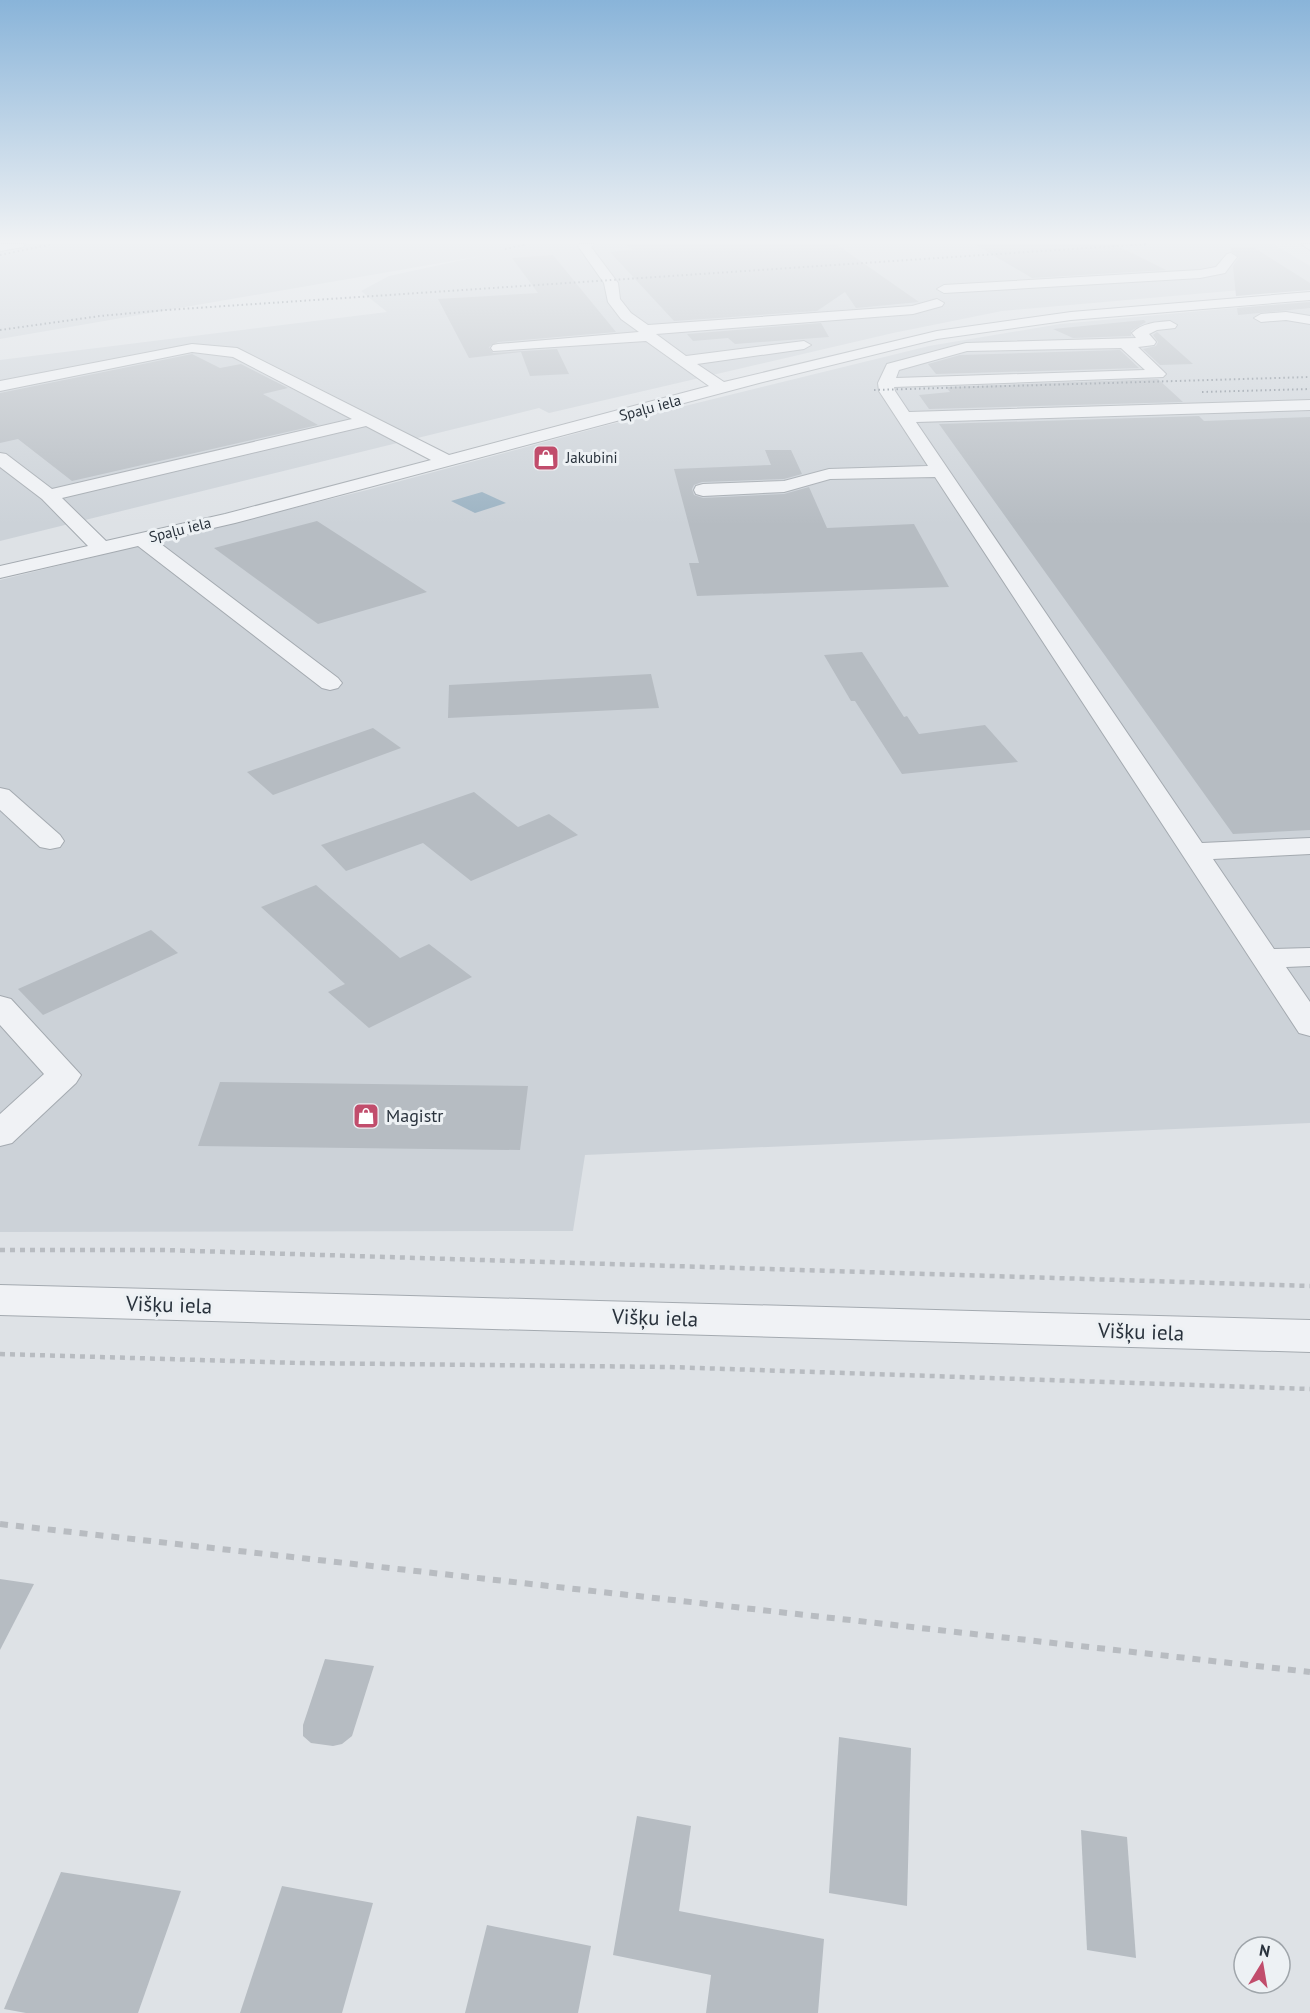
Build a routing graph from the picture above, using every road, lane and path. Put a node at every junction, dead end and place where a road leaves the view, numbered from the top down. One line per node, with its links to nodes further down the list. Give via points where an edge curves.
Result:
1 (599, 338): 7 (street)
2 (654, 338): 8 (street)
3 (923, 338): 11 (street, Spaļu iela)
4 (1144, 338): 5 (street, via 1149,342)
5 (1125, 343): 9 (street, via 966,347 892,367); 9 (street, via 1158,374)
6 (804, 345): 8 (street)
7 (498, 348)
8 (682, 361): 11 (street)
9 (886, 383): 13 (street)
10 (0, 386): 14 (street, via 192,348 213,349 237,353)
11 (723, 389): 16 (street, Spaļu iela)
12 (1310, 405): 13 (street)
13 (904, 417): 17 (street)
14 (369, 420): 16 (street); 19 (street)
15 (0, 458): 19 (street)
16 (447, 461): 20 (street, Spaļu iela)
17 (941, 471): 18 (street, via 829,474 784,486); 27 (street)
18 (703, 490)
19 (49, 495): 21 (street)
20 (142, 539): 21 (street, Spaļu iela); 23 (street)
21 (102, 549): 22 (street, Spaļu iela)
22 (0, 572)
23 (330, 683)
24 (0, 796): 25 (street)
25 (50, 841)
26 (1310, 846): 27 (street)
27 (1194, 852): 29 (street)
28 (1310, 957): 29 (street)
29 (1266, 959): 31 (street)
30 (0, 1006): 32 (street, via 64,1075)
31 (1310, 1026)
32 (0, 1134)
33 (0, 1250): 34 (path, via 164,1250)
34 (1310, 1287)
35 (0, 1300): 36 (street, Višķu iela)
36 (1310, 1336)
37 (0, 1354): 38 (path, via 299,1364 669,1367)
38 (1310, 1389)
39 (0, 1524): 40 (path)
40 (1310, 1672)

